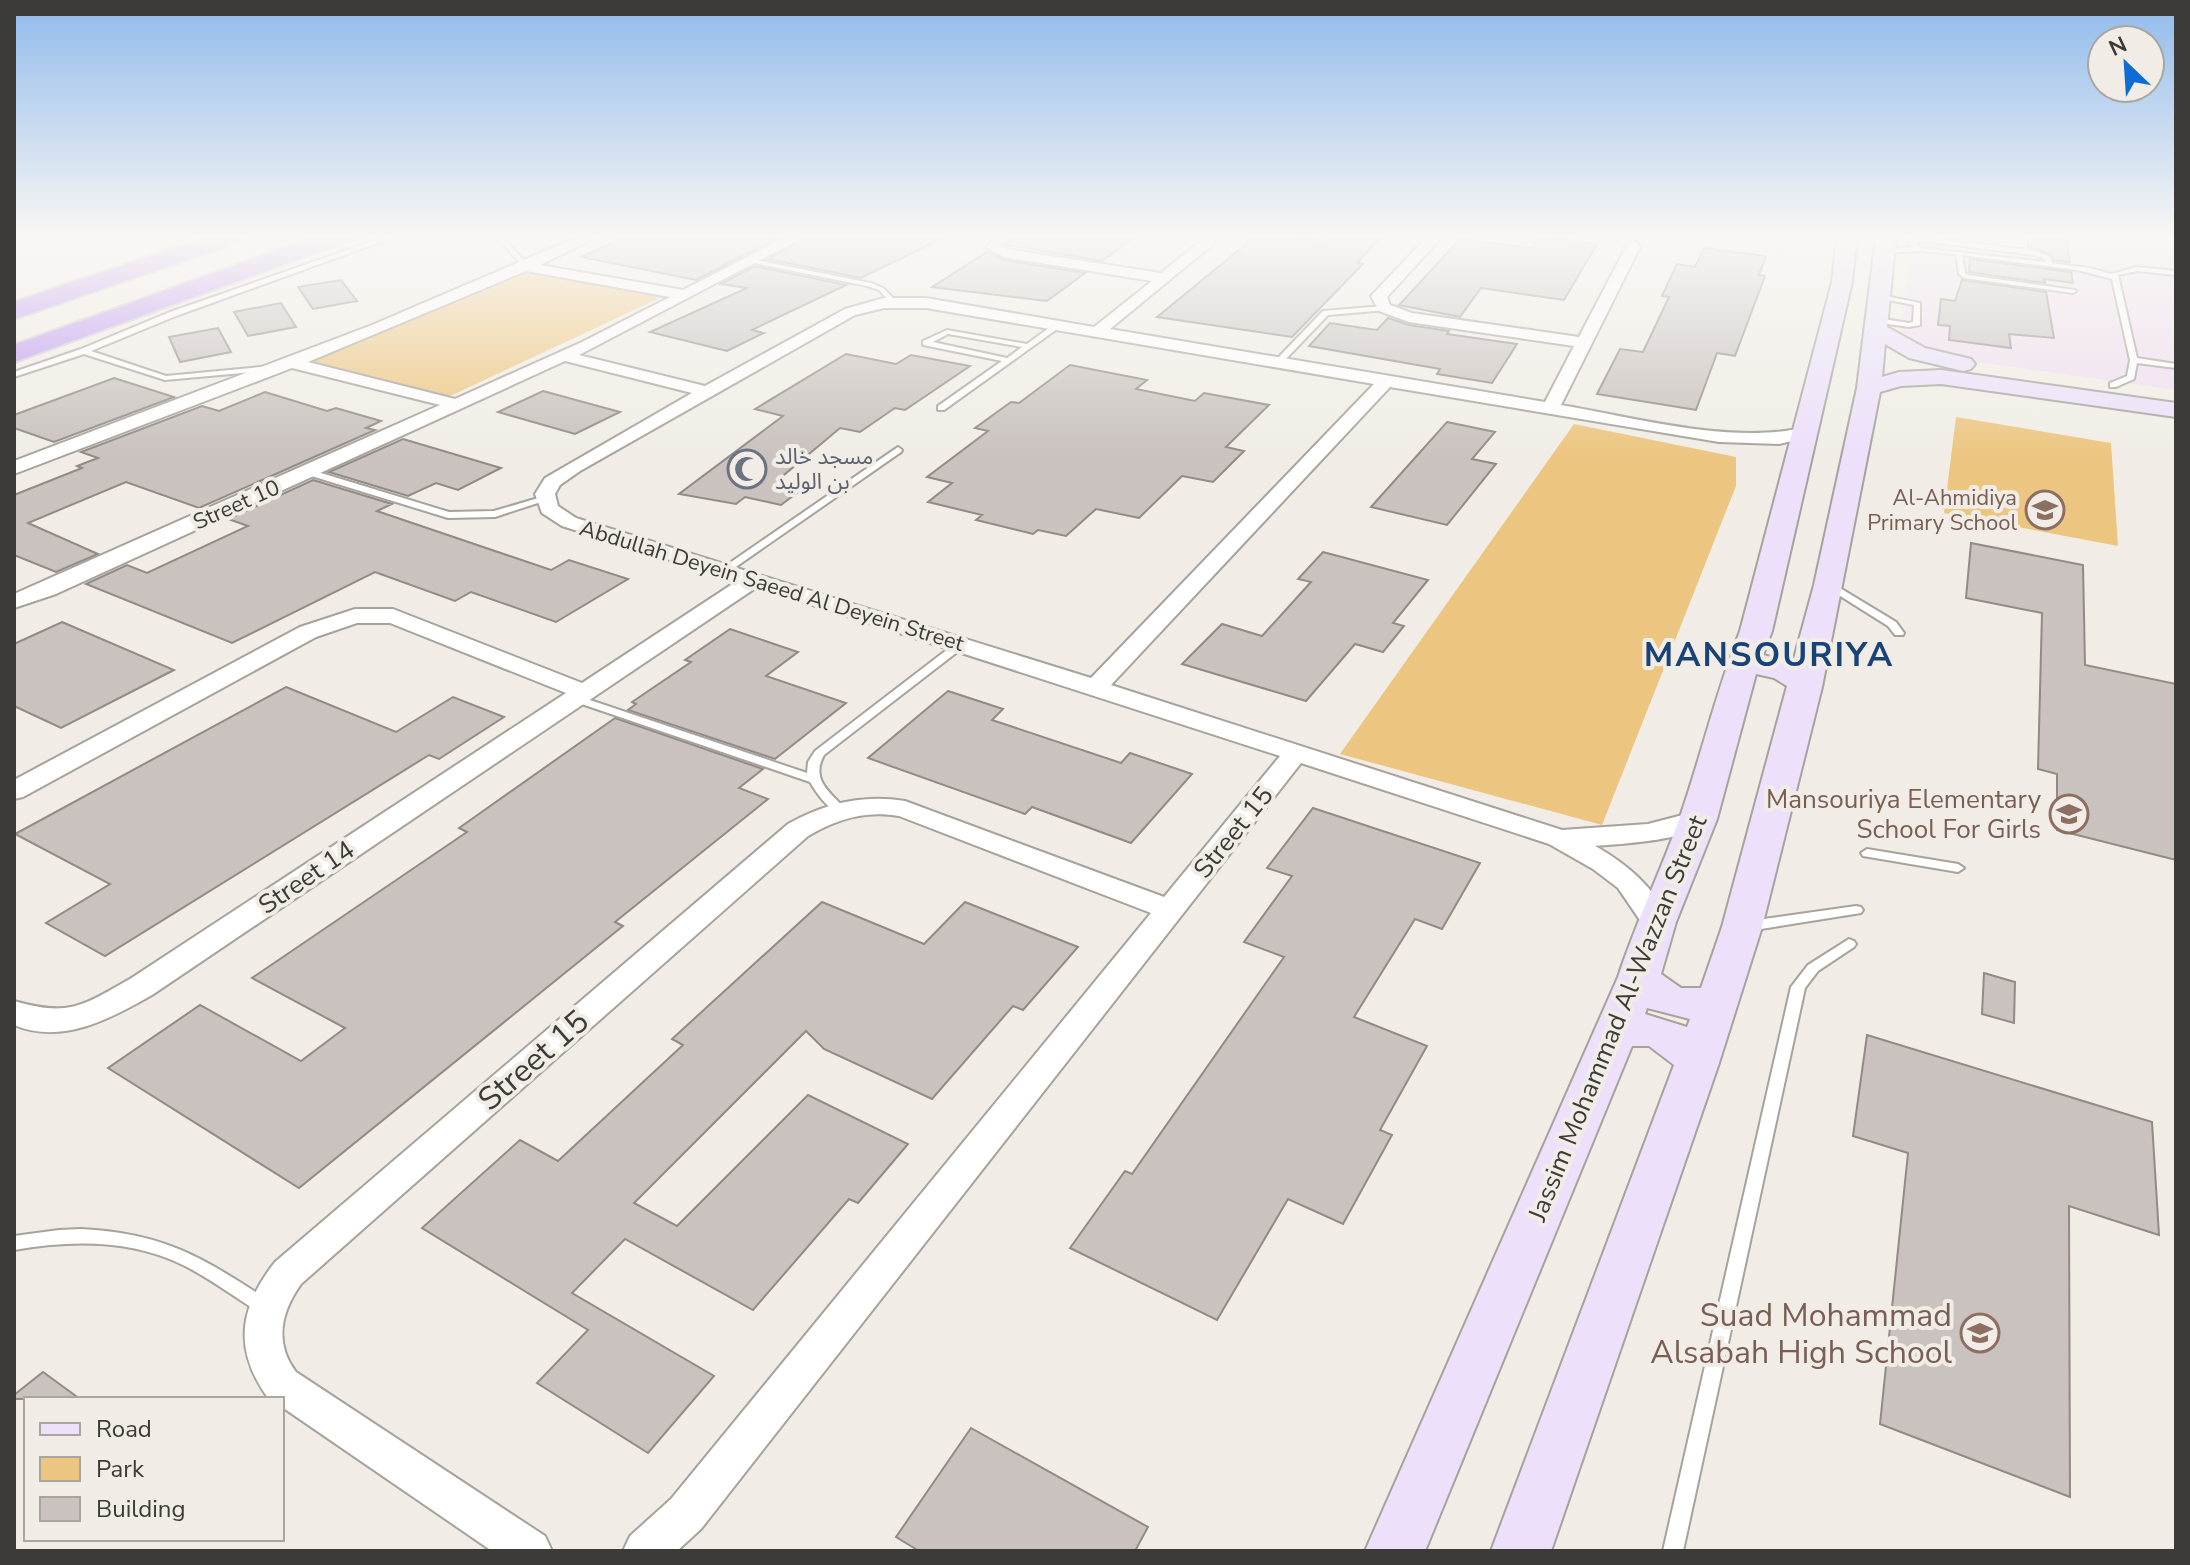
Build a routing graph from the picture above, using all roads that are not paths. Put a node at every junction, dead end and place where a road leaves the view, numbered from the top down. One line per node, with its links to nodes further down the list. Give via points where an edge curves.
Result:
1 (78, 309): 21 (highway)
2 (127, 309): 26 (highway)
3 (137, 309): 26 (highway)
4 (187, 309): 25 (lane)
5 (424, 309): 31 (street)
6 (658, 309): 23 (street, Street 10)
7 (863, 309): 34 (street)
8 (964, 309): 19 (street)
9 (1125, 309): 20 (street)
10 (1372, 309): 30 (lane, via 1326,313)
11 (1387, 309): 22 (street, via 1409,317)
12 (1601, 309): 22 (street)
13 (1861, 309): 45 (street, Jassim Mohammad Al-Wazzan Street)
14 (1875, 309): 38 (street)
15 (1888, 309): 36 (street, via 1897,344 1930,357)
16 (1900, 309): 17 (lane, via 1909,325 1917,323)
17 (1918, 309)
18 (2121, 309): 29 (lane)
19 (1060, 324): 20 (street); 24 (lane)
20 (1100, 330): 30 (street)
21 (14, 331)
22 (1584, 343): 43 (street)
23 (588, 345): 27 (street, Street 10); 34 (street)
24 (1028, 346): 28 (lane); 28 (lane, via 947,332 926,344)
25 (84, 351): 31 (lane, via 165,378); 33 (lane)
26 (14, 353)
27 (563, 356): 39 (street); 41 (street, Street 10)
28 (1008, 360): 42 (lane)
29 (2134, 360): 32 (lane); 37 (lane, via 2131,377)
30 (1278, 362): 35 (street)
31 (284, 366): 41 (street); 48 (street)
32 (2176, 366)
33 (14, 375)
34 (731, 380): 39 (street)
35 (1387, 380): 43 (street); 61 (street)
36 (2040, 382): 37 (street); 38 (street, via 1926,377); 44 (street)
37 (2113, 385): 40 (street)
38 (1869, 388): 54 (street)
39 (708, 392): 51 (street, via 559,476)
40 (2176, 394)
41 (456, 404): 49 (street, Street 10)
42 (941, 408)
43 (1551, 408): 46 (street)
44 (2176, 410)
45 (1807, 432): 46 (street, via 1779,439); 50 (street, Jassim Mohammad Al-Wazzan Street)
46 (1719, 437): 50 (street, via 1776,457)
47 (898, 450): 52 (lane)
48 (14, 468)
49 (308, 472): 51 (lane, via 448,515 495,514); 55 (street, Street 10)
50 (1797, 473): 59 (street, Jassim Mohammad Al-Wazzan Street)
51 (545, 499): 52 (street, Abdullah Deyein Saeed Al Deyein Street, via 549,509 569,522)
52 (724, 571): 53 (street, Abdullah Deyein Saeed Al Deyein Street)
53 (753, 580): 57 (street, Abdullah Deyein Saeed Al Deyein Street); 62 (street, Street 14)
54 (1829, 585): 56 (lane); 58 (street)
55 (14, 601)
56 (1899, 633)
57 (961, 644): 61 (street, Abdullah Deyein Saeed Al Deyein Street); 64 (lane, via 819,753)
58 (1816, 644): 59 (street, via 1770,641); 60 (street)
59 (1750, 648): 60 (street); 67 (street, Jassim Mohammad Al-Wazzan Street)
60 (1805, 687): 74 (street)
61 (1095, 688): 63 (street, Abdullah Deyein Saeed Al Deyein Street)
62 (579, 695): 64 (lane); 65 (street, via 393,616 365,614 308,632); 78 (street, Street 14, via 102,1009 52,1021 25,1019)
63 (1295, 754): 68 (street, Abdullah Deyein Saeed Al Deyein Street); 71 (street, Street 15)
64 (813, 779): 66 (lane)
65 (14, 791)
66 (840, 810): 71 (street, Street 15, via 877,804 905,809); 82 (street, Street 15, via 798,830 288,1273)
67 (1698, 819): 68 (street, Abdullah Deyein Saeed Al Deyein Street, via 1627,836); 73 (street, Jassim Mohammad Al-Wazzan Street)
68 (1559, 838): 73 (street, Abdullah Deyein Saeed Al Deyein Street, via 1628,880)
69 (1867, 853): 70 (lane)
70 (1958, 868)
71 (1170, 910): 84 (street, Street 15, via 686,1514)
72 (1856, 910): 74 (lane)
73 (1656, 922): 76 (street, Jassim Mohammad Al-Wazzan Street)
74 (1742, 927): 77 (street)
75 (1849, 944): 87 (lane, via 1813,968 1798,987)
76 (1639, 977): 77 (street, via 1668,1000 1695,1005); 79 (street, Jassim Mohammad Al-Wazzan Street)
77 (1717, 998): 80 (street)
78 (14, 1012)
79 (1615, 1034): 80 (street, via 1636,1029 1661,1032 1677,1040); 85 (street, Jassim Mohammad Al-Wazzan Street)
80 (1697, 1063): 86 (street)
81 (14, 1243): 82 (lane, via 82,1235 160,1248)
82 (266, 1307): 83 (street, via 262,1332 267,1364 282,1385)
83 (530, 1551)
84 (645, 1551)
85 (1395, 1551)
86 (1521, 1551)
87 (1673, 1551)

